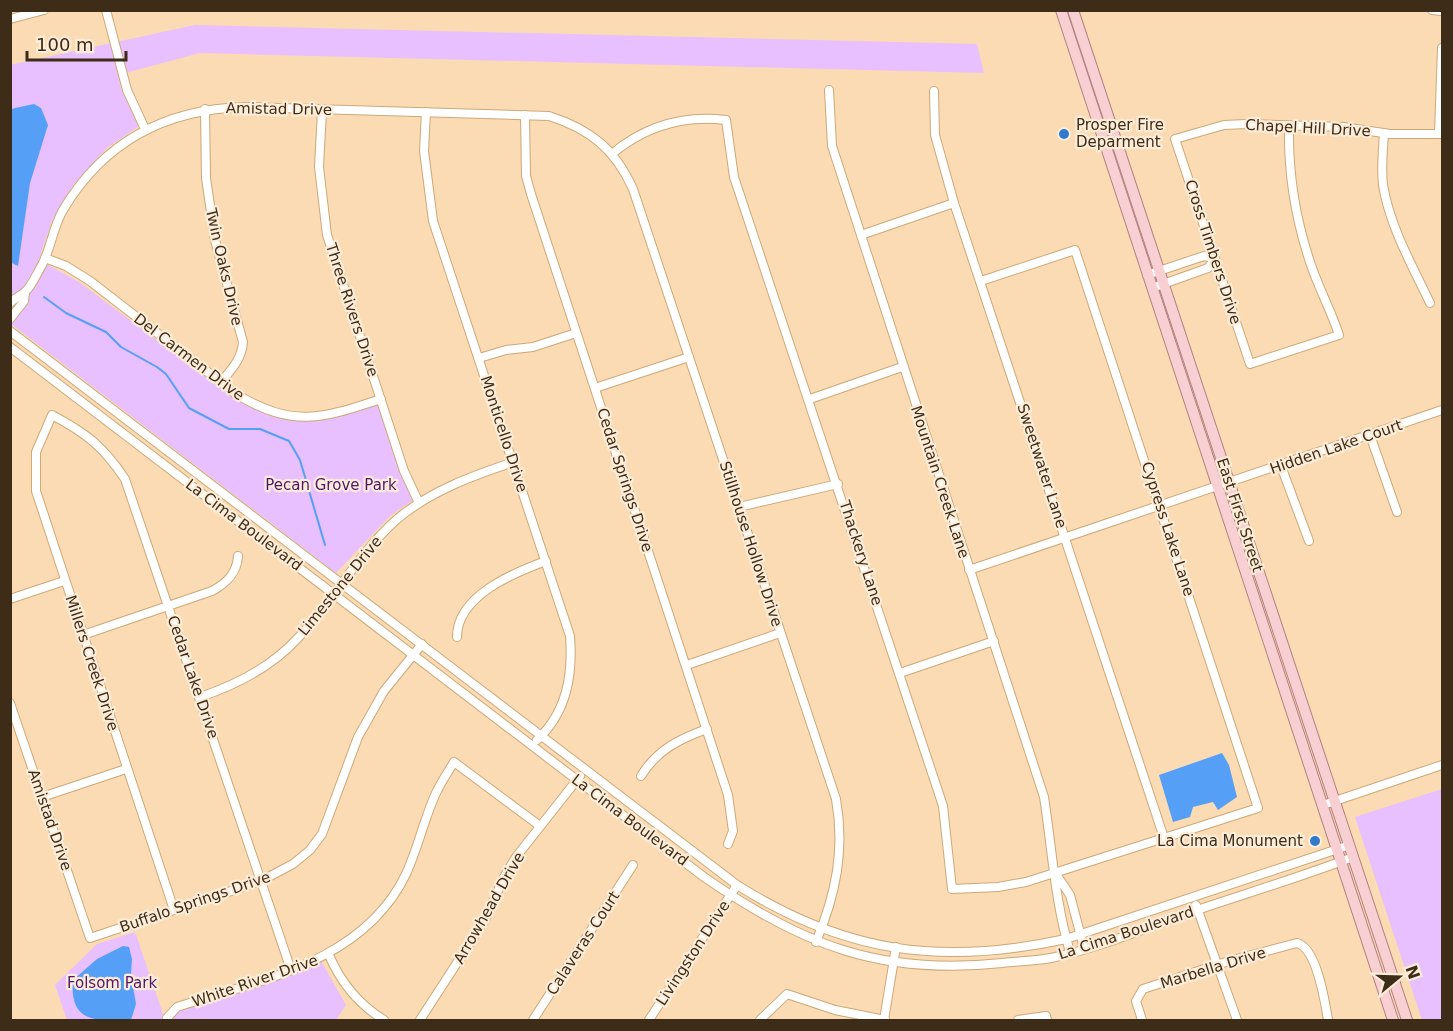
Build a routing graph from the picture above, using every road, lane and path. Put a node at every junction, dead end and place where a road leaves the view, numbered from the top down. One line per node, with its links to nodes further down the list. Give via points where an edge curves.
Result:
1 (44, 10): 7 (street)
2 (106, 10): 18 (street, via 127,90)
3 (1061, 10): 8 (main road, East First Street)
4 (1072, 10): 8 (main road, East First Street)
5 (1432, 10): 6 (street)
6 (1443, 11)
7 (10, 19)
8 (1074, 34): 15 (main road, East First Street)
9 (1443, 48): 20 (street)
10 (829, 90): 26 (street, Mountain Creek Lane, via 832,146)
11 (933, 92): 25 (street, Sweetwater Lane, via 935,135)
12 (205, 109): 13 (street, Amistad Drive); 18 (street, Amistad Drive); 44 (street, Twin Oaks Drive, via 206,178 213,231 243,342 237,363)
13 (321, 111): 14 (street, Amistad Drive); 46 (street, Three Rivers Drive, via 319,167 327,235)
14 (426, 112): 16 (street, Amistad Drive); 42 (street, Monticello Drive, via 424,151 434,221)
15 (1102, 113): 23 (main road, East First Street); 24 (main road, East First Street)
16 (525, 114): 22 (street, Amistad Drive, via 572,123); 39 (street, Cedar Springs Drive, via 526,176)
17 (1288, 126): 19 (street, Chapel Hill Drive, via 1343,127); 21 (street, Chapel Hill Drive, via 1224,125); 28 (street, Cross Timbers Drive, via 1290,188 1297,217 1310,263 1339,335 1250,364)
18 (145, 129): 27 (street, Amistad Drive, via 119,146 80,184 62,212)
19 (1384, 133): 20 (street, Chapel Hill Drive); 36 (street, via 1383,183 1387,203)
20 (1441, 134)
21 (1175, 139): 28 (street, Cross Timbers Drive)
22 (613, 153): 41 (street, Stillhouse Hollow Drive, via 633,189); 47 (street, Thackery Lane, via 638,135 671,122 692,118 726,120 734,177)
23 (1121, 153): 24 (main road); 29 (main road, East First Street)
24 (1110, 157): 30 (main road, East First Street)
25 (954, 202): 26 (street); 31 (street, Sweetwater Lane)
26 (861, 235): 43 (street, Mountain Creek Lane)
27 (45, 258): 34 (street, Amistad Drive); 44 (street, Del Carmen Drive, via 90,281)
28 (1215, 259): 29 (street, via 1204,256); 32 (street, via 1208,268)
29 (1160, 271): 30 (street); 32 (main road, East First Street)
30 (1147, 275): 33 (main road, East First Street)
31 (981, 281): 57 (street, Cypress Lake Lane, via 1075,250); 60 (street, Sweetwater Lane)
32 (1164, 284): 33 (street); 54 (main road, East First Street)
33 (1152, 288): 55 (main road, East First Street)
34 (25, 292): 35 (street, Amistad Drive); 37 (street, Amistad Drive, via 24,301)
35 (10, 303)
36 (1430, 303)
37 (10, 319)
38 (10, 331): 66 (street, La Cima Boulevard)
39 (576, 333): 42 (street); 45 (street, Cedar Springs Drive)
40 (10, 347): 67 (street, La Cima Boulevard)
41 (689, 357): 45 (street); 58 (street, Stillhouse Hollow Drive)
42 (479, 358): 51 (street, Monticello Drive)
43 (902, 367): 47 (street); 64 (street, Mountain Creek Lane)
44 (221, 382): 46 (street, Del Carmen Drive, via 258,407 293,417 340,413)
45 (595, 388): 76 (street, Cedar Springs Drive)
46 (381, 399): 56 (street, Three Rivers Drive, via 404,471)
47 (810, 399): 53 (street, Thackery Lane)
48 (1443, 410): 50 (street, Hidden Lake Court)
49 (52, 416): 65 (street, Millers Creek Drive, via 36,452 36,491); 69 (street, Cedar Lake Drive, via 85,433 104,449 125,479)
50 (1370, 435): 52 (street, Hidden Lake Court); 59 (street)
51 (514, 462): 56 (street, Limestone Drive, via 456,483); 63 (street, Monticello Drive)
52 (1281, 466): 54 (street, Hidden Lake Court); 61 (street)
53 (838, 484): 58 (street); 77 (street, Thackery Lane)
54 (1229, 484): 55 (street, Hidden Lake Court); 89 (main road, East First Street)
55 (1218, 488): 57 (street, Hidden Lake Court); 90 (main road, East First Street)
56 (419, 503): 66 (street, Limestone Drive, via 382,533)
57 (1161, 506): 60 (street, Hidden Lake Court); 92 (street, Cypress Lake Lane, via 1258,808)
58 (739, 507): 70 (street, Stillhouse Hollow Drive)
59 (1397, 512)
60 (1065, 538): 64 (street, Hidden Lake Court); 92 (street, Sweetwater Lane)
61 (1309, 541)
62 (238, 556): 69 (street, via 237,569 222,585)
63 (546, 561): 72 (street, via 511,574 482,595 457,624); 81 (street, Monticello Drive, via 572,653 565,697)
64 (969, 570): 73 (street, Mountain Creek Lane)
65 (64, 581): 68 (street); 71 (street, Millers Creek Drive)
66 (340, 583): 67 (street, Limestone Drive); 74 (street, La Cima Boulevard)
67 (334, 594): 75 (street, La Cima Boulevard); 78 (street, Limestone Drive, via 297,640 275,659 224,689)
68 (10, 599)
69 (169, 606): 71 (street); 78 (street, Cedar Lake Drive)
70 (780, 633): 76 (street); 106 (street, Stillhouse Hollow Drive, via 836,799 841,827 841,857)
71 (83, 635): 84 (street, Millers Creek Drive)
72 (457, 637)
73 (994, 641): 77 (street); 99 (street, Mountain Creek Lane, via 1044,797)
74 (422, 644): 75 (street, Buffalo Springs Drive); 81 (street, La Cima Boulevard)
75 (413, 655): 82 (street, La Cima Boulevard); 100 (street, Buffalo Springs Drive, via 384,691 358,737 322,834 293,864)
76 (687, 665): 80 (street, Cedar Springs Drive)
77 (900, 673): 99 (street, Thackery Lane, via 943,806 952,889 998,887)
78 (200, 697): 100 (street, Cedar Lake Drive)
79 (10, 703): 88 (street, Amistad Drive)
80 (707, 729): 86 (street, via 659,753); 93 (street, Cedar Springs Drive, via 732,811 733,831)
81 (541, 736): 82 (street, Monticello Drive); 85 (street, La Cima Boulevard)
82 (532, 745): 87 (street, La Cima Boulevard)
83 (1443, 765): 89 (street)
84 (126, 769): 88 (street); 104 (street, Millers Creek Drive)
85 (584, 770): 87 (street, Arrowhead Drive); 101 (street, La Cima Boulevard)
86 (640, 776)
87 (577, 779): 91 (street, Arrowhead Drive); 102 (street, La Cima Boulevard)
88 (42, 797): 108 (street, Amistad Drive)
89 (1336, 802): 90 (street); 94 (main road, East First Street)
90 (1323, 806): 95 (main road, East First Street)
91 (540, 826): 114 (street, White River Drive, via 454,762 436,793 394,894 352,940); 121 (street, Arrowhead Drive, via 516,857 486,918)
92 (1164, 838): 99 (street)
93 (728, 844)
94 (1350, 845): 95 (street, La Cima Boulevard); 96 (main road, East First Street)
95 (1337, 849): 97 (main road, East First Street); 103 (street, La Cima Boulevard)
96 (1353, 857): 97 (street, La Cima Boulevard); 131 (main road, East First Street)
97 (1341, 862): 105 (street, La Cima Boulevard); 130 (main road, East First Street)
98 (633, 865): 122 (street, Calaveras Court)
99 (1056, 873): 107 (street, Mountain Creek Lane, via 1070,895); 109 (street, Mountain Creek Lane)
100 (261, 881): 104 (street, Buffalo Springs Drive); 117 (street, Cedar Lake Drive)
101 (737, 885): 102 (street, Livingston Drive); 106 (street, La Cima Boulevard)
102 (731, 895): 110 (street, La Cima Boulevard); 123 (street, Livingston Drive)
103 (1193, 898): 105 (street); 107 (street, La Cima Boulevard)
104 (174, 910): 108 (street, Buffalo Springs Drive)
105 (1197, 910): 112 (street, La Cima Boulevard); 116 (street)
106 (822, 928): 110 (street, Stillhouse Hollow Drive); 111 (street, La Cima Boulevard)
107 (1080, 934): 109 (street, La Cima Boulevard); 112 (street, Mountain Creek Lane)
108 (90, 938)
109 (1066, 939): 111 (street, La Cima Boulevard, via 984,951); 113 (street, Mountain Creek Lane)
110 (816, 942): 115 (street, La Cima Boulevard, via 866,958)
111 (896, 947): 115 (street)
112 (1084, 948): 113 (street, La Cima Boulevard)
113 (1070, 952): 115 (street, La Cima Boulevard, via 1051,958 981,965 931,967)
114 (329, 955): 117 (street, White River Drive); 120 (street, via 351,993)
115 (894, 961): 125 (street)
116 (1215, 965): 127 (street, Marbella Drive, via 1143,989 1137,997); 128 (street); 129 (street, Marbella Drive, via 1292,943 1301,944 1308,950 1320,981)
117 (291, 970): 118 (street, White River Drive, via 177,1007)
118 (167, 1018)
119 (1047, 1018): 126 (street)
120 (384, 1020)
121 (420, 1020)
122 (533, 1020)
123 (650, 1020)
124 (760, 1020): 125 (street, via 787,994 835,1010)
125 (884, 1020)
126 (1018, 1020)
127 (1142, 1020)
128 (1237, 1020)
129 (1328, 1020)
130 (1393, 1020)
131 (1407, 1020)

